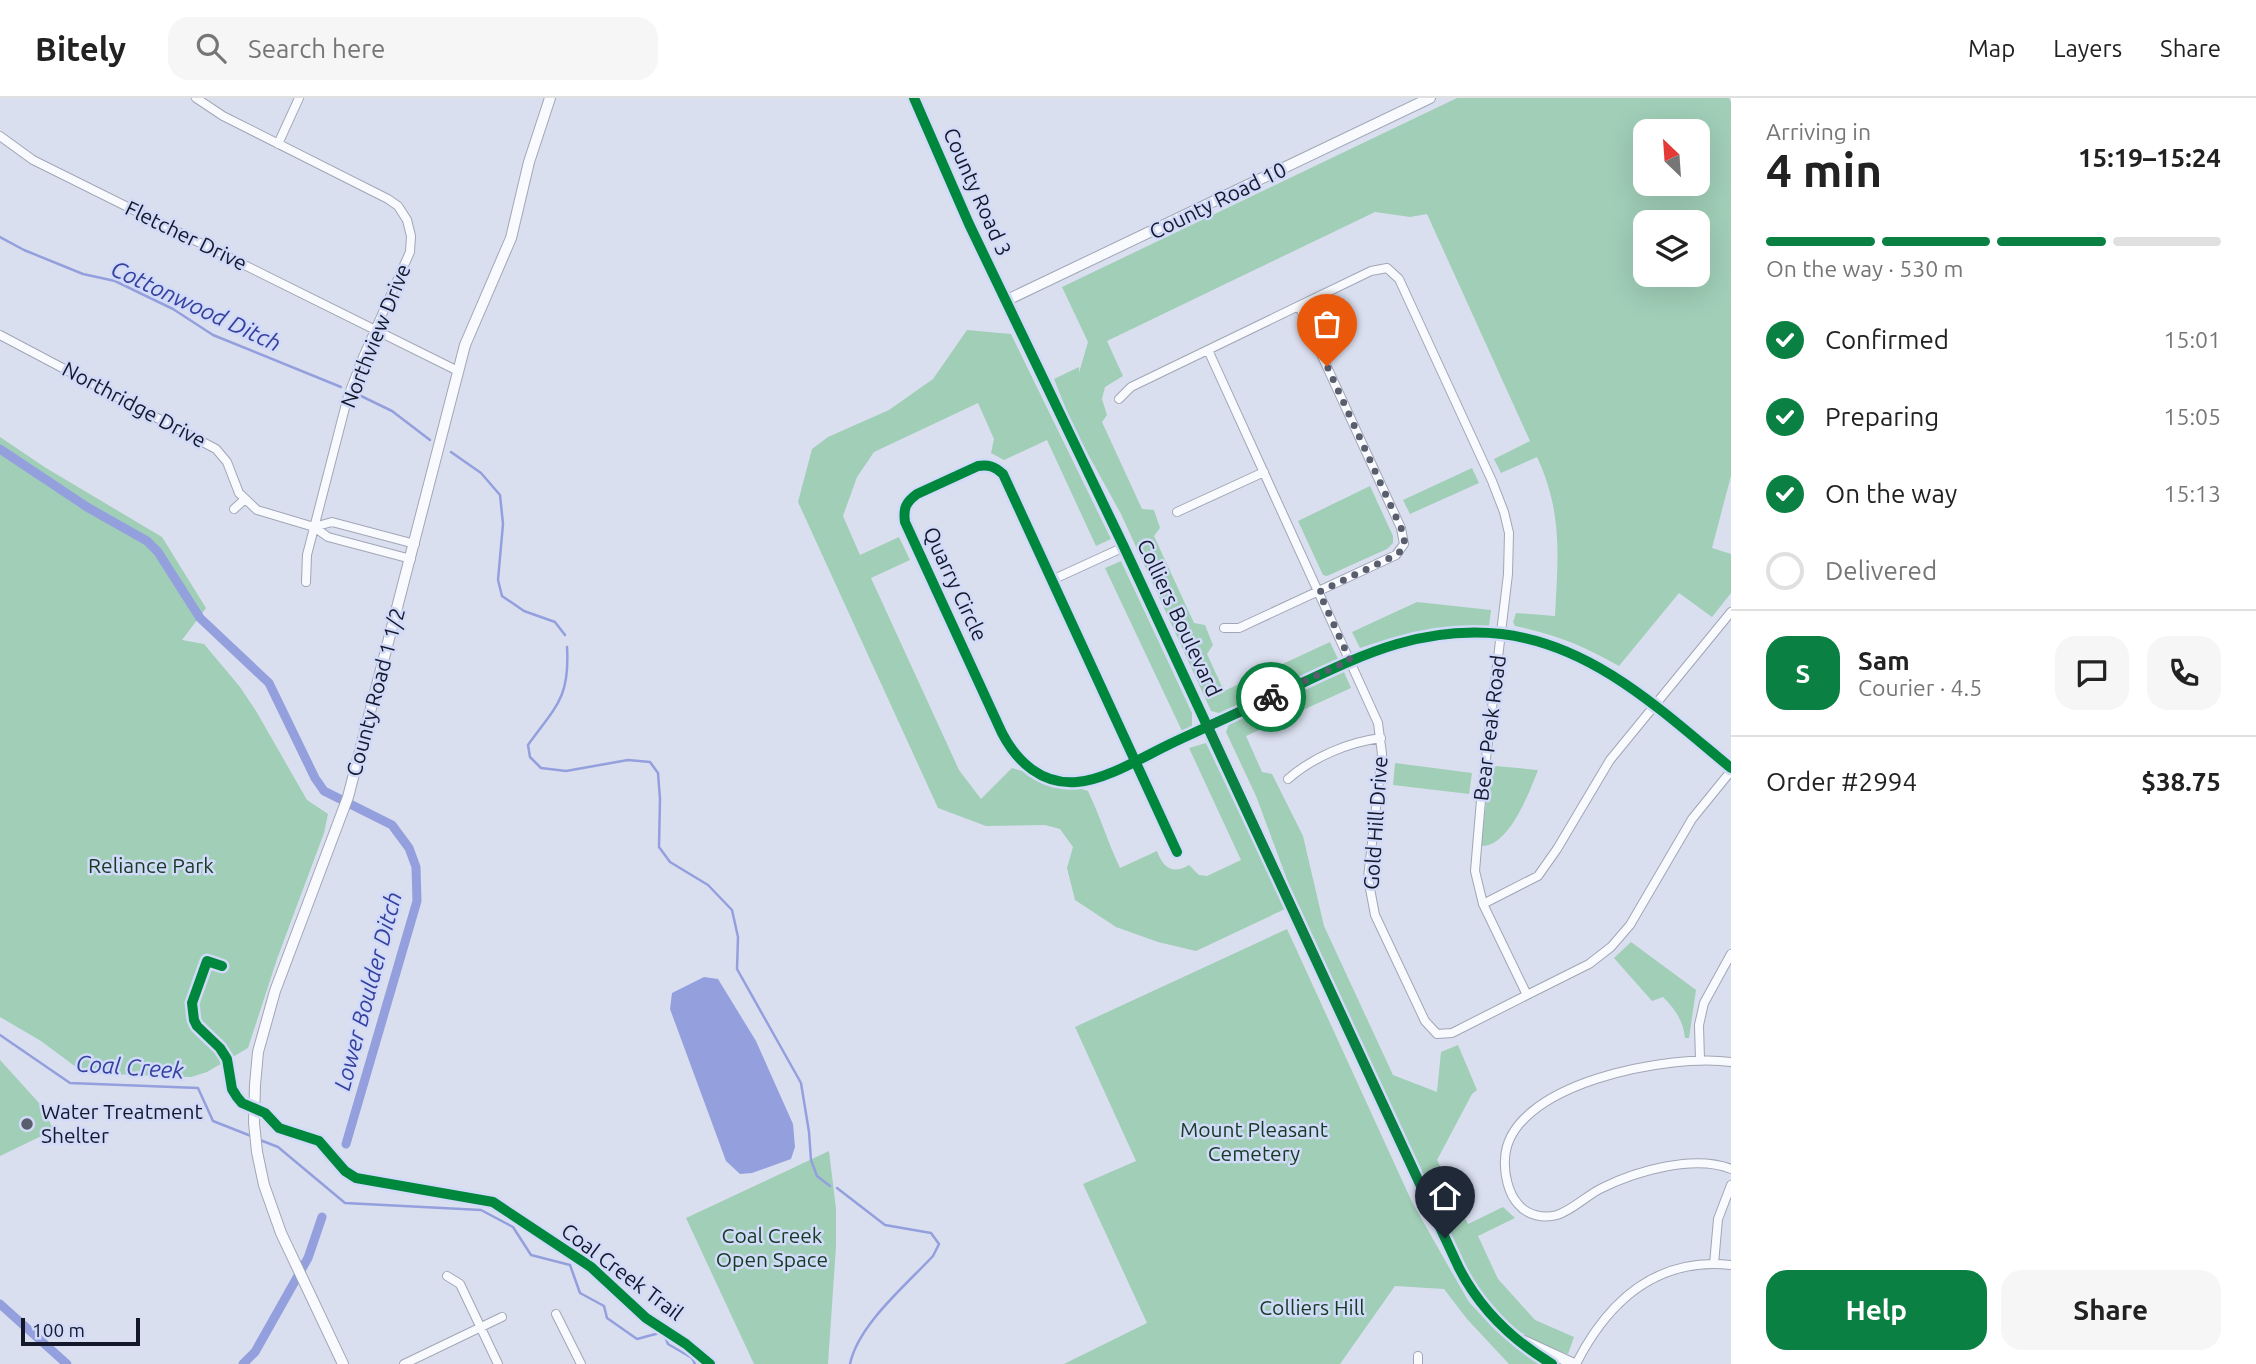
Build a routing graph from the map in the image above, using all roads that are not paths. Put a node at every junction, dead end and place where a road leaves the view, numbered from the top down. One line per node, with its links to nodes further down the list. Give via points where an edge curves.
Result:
1 (196, 98): 7 (street, Northview Drive)
2 (299, 98): 7 (street)
3 (550, 98): 13 (street, County Road 1 1/2, via 511,238)
4 (914, 98): 8 (street, County Road 3)
5 (1430, 98): 8 (street, County Road 10)
6 (0, 136): 10 (street, Fletcher Drive, via 33,160)
7 (278, 144): 10 (street, Northview Drive, via 388,199 407,220 410,252)
8 (1005, 301): 21 (street, Colliers Boulevard)
9 (1299, 306): 12 (street); 25 (street, via 1405,537 1396,555); 28 (street, Bear Peak Road, via 1371,271 1387,268 1399,279 1504,512 1509,533 1508,574)
10 (375, 331): 13 (street, Fletcher Drive); 19 (street, Northview Drive, via 348,396)
11 (0, 335): 16 (street, Northridge Drive, via 216,449)
12 (1208, 350): 14 (street, via 1131,387); 15 (street, Gold Hill Drive)
13 (458, 371): 20 (street, County Road 1 1/2)
14 (1119, 399)
15 (1264, 472): 18 (street); 25 (street, Gold Hill Drive)
16 (244, 500): 17 (street); 19 (street, via 261,511)
17 (234, 509)
18 (1177, 512)
19 (314, 527): 20 (street, via 332,522); 22 (street, via 328,537); 24 (street, Northview Drive)
20 (415, 544): 22 (street, County Road 1 1/2)
21 (1124, 547): 23 (street); 31 (street, Colliers Boulevard)
22 (411, 559): 51 (street, County Road 1 1/2, via 348,797 269,1009 258,1052 254,1097 257,1152 273,1213)
23 (1052, 580): 33 (street, Quarry Circle); 33 (street, Quarry Circle, via 1003,474 996,468 978,466 909,500 905,522 1015,756 1036,773 1077,782)
24 (306, 582)
25 (1319, 592): 27 (street, via 1239,628); 29 (street, Gold Hill Drive)
26 (1731, 612): 30 (street)
27 (1224, 628)
28 (1500, 634): 29 (street, Quarry Circle, via 1401,641); 30 (street, Quarry Circle, via 1586,660); 37 (street, Bear Peak Road, via 1475,871)
29 (1350, 660): 31 (street, Quarry Circle); 32 (street, Gold Hill Drive)
30 (1655, 705): 34 (street, Quarry Circle); 37 (street, via 1610,760 1538,876)
31 (1208, 726): 33 (street, Quarry Circle); 49 (street, Colliers Boulevard, via 1459,1268 1474,1296)
32 (1381, 738): 35 (street, via 1351,744 1302,767); 39 (street, Gold Hill Drive, via 1370,897 1425,1021 1437,1034 1452,1033)
33 (1134, 761): 36 (street)
34 (1731, 770): 39 (street, Gold Hill Drive, via 1692,819 1630,925 1611,947 1589,964)
35 (1289, 779)
36 (1177, 852)
37 (1483, 904): 39 (street, Bear Peak Road)
38 (1731, 954): 40 (street, via 1704,1003)
39 (1527, 995)
40 (1700, 1060): 41 (street); 42 (street, via 1611,1074 1538,1105 1518,1122 1508,1143 1506,1178 1518,1204 1531,1214 1546,1217 1603,1187 1648,1171 1702,1163)
41 (1731, 1062)
42 (1731, 1168)
43 (1731, 1185): 44 (street, via 1718,1219)
44 (1714, 1264): 45 (street); 56 (street, via 1685,1266 1633,1290 1610,1310)
45 (1731, 1265)
46 (447, 1276): 50 (street, via 460,1284)
47 (556, 1314): 54 (street)
48 (502, 1317): 50 (street)
49 (1501, 1326): 55 (street, Colliers Boulevard); 56 (street, Colliers Boulevard)
50 (481, 1327): 52 (street); 53 (street)
51 (343, 1364)
52 (404, 1364)
53 (498, 1364)
54 (581, 1364)
55 (1552, 1364)
56 (1575, 1364)

